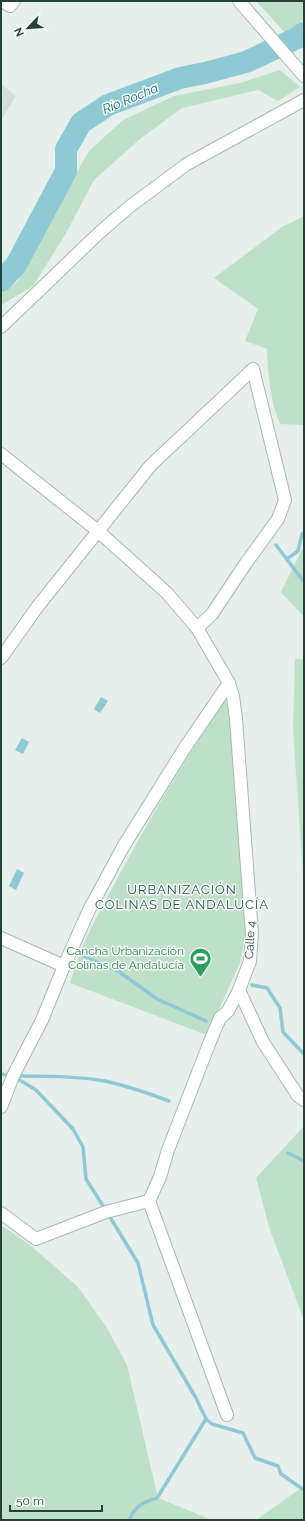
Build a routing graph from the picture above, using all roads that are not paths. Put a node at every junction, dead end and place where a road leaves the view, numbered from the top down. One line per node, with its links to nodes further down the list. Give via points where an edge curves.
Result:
1 (2, 1): 2 (street, via 10,6)
2 (14, 1)
3 (239, 1): 4 (street)
4 (301, 72)
5 (304, 100): 6 (street, via 186,164 99,233)
6 (1, 327)
7 (1, 454): 8 (street, Calle 4)
8 (98, 531): 9 (street, Calle 4, via 167,593); 9 (street, via 151,466 253,369 285,500 278,519 212,614); 10 (street, via 38,606)
9 (197, 628): 11 (street, Calle 4)
10 (1, 658)
11 (229, 683): 13 (street, via 123,847 89,910); 14 (street, Calle 4, via 236,719 252,934 250,961)
12 (1, 938): 13 (street)
13 (64, 966): 16 (street)
14 (240, 990): 15 (street, via 263,1042 298,1096); 17 (street, Calle 4, via 228,1011 220,1018)
15 (304, 1100)
16 (1, 1107)
17 (149, 1201): 18 (street, via 106,1212 36,1239); 19 (street)
18 (1, 1213)
19 (227, 1415)

